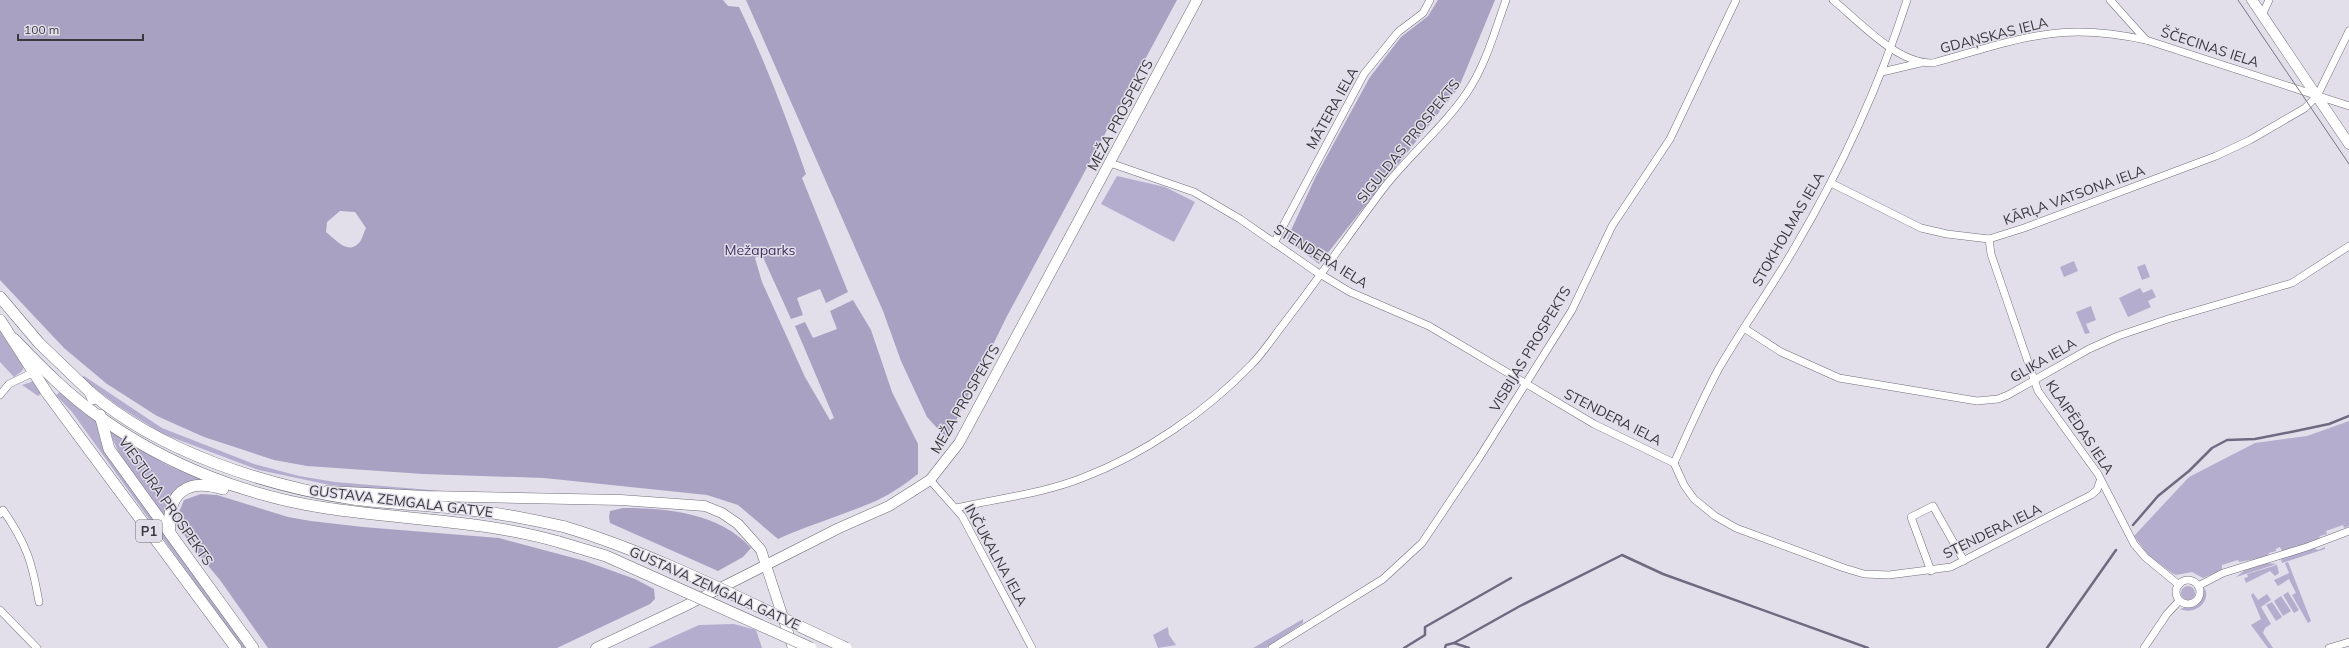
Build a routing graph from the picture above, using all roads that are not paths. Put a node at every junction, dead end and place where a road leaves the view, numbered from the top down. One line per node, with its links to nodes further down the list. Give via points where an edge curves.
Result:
1 (1197, 0): 19 (street, MEŽA PROSPEKTS)
2 (1430, 0): 22 (street, MĀTERA IELA, via 1423,13 1398,32 1364,74)
3 (1506, 0): 24 (street, SIGULDAS PROSPEKTS, via 1486,54 1469,90 1445,121 1385,187)
4 (1736, 0): 31 (street, VISBIJAS PROSPEKTS, via 1670,139 1612,226 1572,310)
5 (1833, 0): 13 (street)
6 (1907, 0): 13 (street, STOKHOLMAS IELA)
7 (2110, 0): 12 (street, ŠČECINAS IELA)
8 (2252, 0): 10 (street)
9 (2269, 0): 10 (street)
10 (2262, 15): 16 (street)
11 (2349, 32): 16 (street, KĀRĻA VATSONA IELA)
12 (2146, 40): 14 (street, GDAŅSKAS IELA, via 2086,31 2050,33 1933,63); 16 (street, ŠČECINAS IELA)
13 (1891, 48): 14 (street); 15 (street, STOKHOLMAS IELA)
14 (1920, 63): 15 (street, GDAŅSKAS IELA)
15 (1882, 72): 20 (street, STOKHOLMAS IELA)
16 (2316, 96): 17 (street, ŠČECINAS IELA); 18 (street); 21 (street, KĀRĻA VATSONA IELA, via 2305,108 2250,140 2216,156 2031,226)
17 (2349, 106)
18 (2349, 144)
19 (1110, 163): 22 (street, STENDERA IELA, via 1194,192); 36 (street, MEŽA PROSPEKTS, via 959,443)
20 (1831, 183): 21 (street, KĀRĻA VATSONA IELA, via 1921,228); 27 (street, STOKHOLMAS IELA, via 1795,248)
21 (1989, 239): 30 (street, KLAIPĒDAS IELA, via 1990,254 2013,313)
22 (1274, 243): 24 (street, STENDERA IELA)
23 (2349, 246): 30 (street, GLIKA IELA, via 2292,283 2168,319 2113,338)
24 (1322, 275): 31 (street, STENDERA IELA, via 1350,292 1429,326); 40 (street, SIGULDAS PROSPEKTS, via 1253,364 1225,391 1150,444 1102,470 1064,485 1034,494)
25 (0, 297): 32 (main road, VIESTURA PROSPEKTS / P1, via 38,343)
26 (0, 320): 28 (main road, VIESTURA PROSPEKTS / P1)
27 (1744, 328): 30 (street, GLIKA IELA, via 1781,352 1839,378 1977,401 1998,399); 35 (street, STOKHOLMAS IELA, via 1718,370)
28 (14, 339): 29 (main road, VIESTURA PROSPEKTS / P1); 34 (main road, GUSTAVA ZEMGALA GATVE, via 62,387)
29 (34, 372): 33 (street, via 9,384); 54 (main road, VIESTURA PROSPEKTS / P1, via 62,414)
30 (2034, 381): 37 (street, KLAIPĒDAS IELA, via 2038,391 2098,474)
31 (1526, 385): 35 (street, STENDERA IELA, via 1594,424); 61 (street, VISBIJAS PROSPEKTS, via 1422,543 1382,579)
32 (90, 392): 34 (main road, VIESTURA PROSPEKTS / P1); 38 (main road, GUSTAVA ZEMGALA GATVE, via 136,425 175,447 265,480)
33 (0, 395)
34 (101, 418): 39 (main road, GUSTAVA ZEMGALA GATVE, via 151,450 210,477); 43 (main road, VIESTURA PROSPEKTS / P1, via 109,449)
35 (1674, 463): 46 (street, STENDERA IELA, via 1694,499 1715,516 1736,528 1864,574)
36 (930, 480): 40 (street, INČUKALNA IELA); 45 (street, MEŽA PROSPEKTS, via 889,506)
37 (2100, 481): 44 (street, STENDERA IELA, via 2097,490 2091,495); 47 (street, KLAIPĒDAS IELA, via 2134,544 2145,557)
38 (310, 492): 45 (street, via 350,491 426,496 621,500 705,506 722,513 746,532 761,550); 59 (main road, GUSTAVA ZEMGALA GATVE, bridge, via 516,516 565,527 643,554)
39 (281, 499): 43 (main road, via 240,495 210,485 189,487 177,494 169,511); 58 (main road, GUSTAVA ZEMGALA GATVE, bridge, via 373,514 485,525 528,533 606,556)
40 (956, 508): 60 (street, INČUKALNA IELA)
41 (0, 514): 50 (street, via 3,510 28,550)
42 (2349, 531): 48 (street, via 2223,573)
43 (170, 533): 55 (main road, VIESTURA PROSPEKTS / P1)
44 (1964, 561): 46 (street, STENDERA IELA); 46 (street, via 1933,506 1911,517)
45 (765, 566): 56 (street, MEŽA PROSPEKTS); 57 (street)
46 (1931, 571)
47 (2179, 584): 48 (street, via 2189,580); 49 (street, via 2176,590)
48 (2198, 586): 49 (street, via 2200,592 2195,602 2190,604)
49 (2179, 601): 62 (street, via 2166,614)
50 (39, 602)
51 (0, 610): 53 (street)
52 (2349, 642): 63 (street)
53 (37, 648)
54 (236, 648)
55 (253, 648)
56 (596, 648)
57 (793, 648)
58 (811, 648)
59 (846, 648)
60 (1032, 648)
61 (1272, 648)
62 (2144, 648)
63 (2329, 648)

